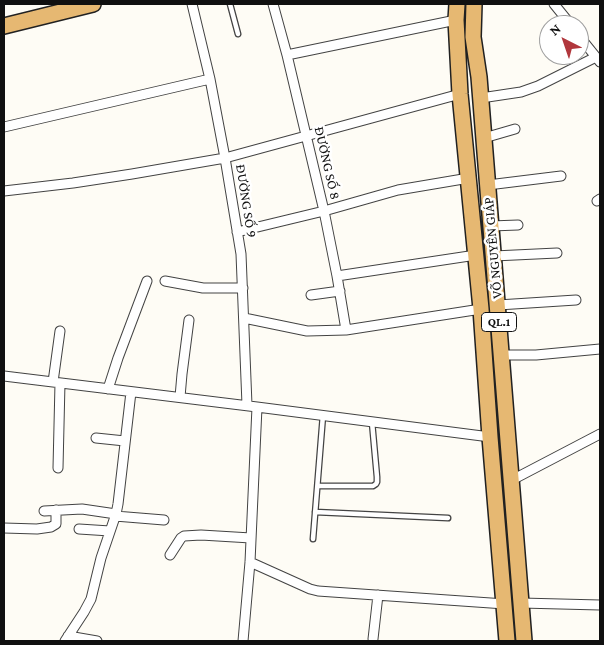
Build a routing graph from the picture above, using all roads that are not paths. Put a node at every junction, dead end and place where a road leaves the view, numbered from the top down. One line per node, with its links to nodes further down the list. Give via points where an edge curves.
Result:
1 (57, 4): 10 (highway)
2 (94, 4): 11 (highway)
3 (192, 4): 16 (street, ĐƯỜNG SỐ 9)
4 (230, 4): 12 (lane)
5 (273, 4): 14 (street, ĐƯỜNG SỐ 8)
6 (474, 4): 18 (highway, VÕ NGUYÊN GIÁP / QL.1, via 473,37)
7 (554, 4): 9 (street)
8 (455, 11): 14 (street); 17 (highway, VÕ NGUYÊN GIÁP / QL.1)
9 (563, 15)
10 (4, 16)
11 (4, 26)
12 (238, 34)
13 (589, 49): 15 (street)
14 (288, 54): 21 (street, ĐƯỜNG SỐ 8)
15 (598, 60): 18 (street, via 530,89)
16 (210, 79): 19 (street); 23 (street, ĐƯỜNG SỐ 9)
17 (460, 94): 21 (street); 25 (highway, VÕ NGUYÊN GIÁP / QL.1)
18 (481, 98): 22 (highway, VÕ NGUYÊN GIÁP / QL.1)
19 (4, 127)
20 (515, 129): 22 (street)
21 (307, 136): 23 (street); 28 (street, ĐƯỜNG SỐ 8)
22 (484, 138): 26 (highway, VÕ NGUYÊN GIÁP / QL.1)
23 (225, 158): 27 (street); 31 (street, ĐƯỜNG SỐ 9)
24 (561, 176): 26 (street)
25 (469, 178): 28 (street, via 398,190); 33 (highway, VÕ NGUYÊN GIÁP / QL.1)
26 (488, 185): 30 (highway, VÕ NGUYÊN GIÁP / QL.1)
27 (4, 191)
28 (324, 210): 31 (street); 35 (street, ĐƯỜNG SỐ 8)
29 (518, 225): 30 (street)
30 (491, 226): 34 (highway, VÕ NGUYÊN GIÁP / QL.1)
31 (237, 232): 38 (street, ĐƯỜNG SỐ 9)
32 (557, 253): 34 (street)
33 (476, 255): 35 (street); 43 (highway, VÕ NGUYÊN GIÁP / QL.1)
34 (494, 256): 42 (highway, VÕ NGUYÊN GIÁP / QL.1)
35 (337, 276): 39 (street, ĐƯỜNG SỐ 8)
36 (147, 281): 52 (street)
37 (165, 282): 38 (street, via 203,288)
38 (243, 288): 44 (street, ĐƯỜNG SỐ 9)
39 (340, 291): 40 (street); 46 (street, ĐƯỜNG SỐ 8)
40 (311, 294)
41 (576, 300): 42 (street)
42 (498, 305): 49 (highway, VÕ NGUYÊN GIÁP / QL.1)
43 (482, 309): 46 (street); 60 (highway, VÕ NGUYÊN GIÁP / QL.1)
44 (244, 318): 46 (street, via 307,330); 55 (street, ĐƯỜNG SỐ 9)
45 (189, 320): 54 (street)
46 (346, 330)
47 (60, 331): 51 (street)
48 (600, 350): 49 (street)
49 (502, 355): 64 (highway, VÕ NGUYÊN GIÁP / QL.1)
50 (4, 376): 51 (street)
51 (56, 383): 52 (street); 63 (street)
52 (108, 389): 53 (street)
53 (131, 392): 54 (street); 62 (street)
54 (180, 398): 55 (street)
55 (247, 405): 56 (street)
56 (257, 407): 57 (street); 75 (street)
57 (323, 415): 58 (street); 65 (lane)
58 (372, 421): 60 (street); 65 (lane, via 376,484)
59 (600, 434): 64 (street)
60 (490, 437): 81 (highway, VÕ NGUYÊN GIÁP / QL.1)
61 (96, 438): 62 (street)
62 (125, 441): 69 (street)
63 (58, 468)
64 (512, 480): 80 (highway, VÕ NGUYÊN GIÁP / QL.1)
65 (318, 486): 68 (lane)
66 (56, 510): 67 (street); 69 (street, via 82,509); 72 (street, via 56,524 51,527)
67 (44, 512)
68 (316, 512): 70 (lane); 76 (lane)
69 (115, 515): 71 (street); 74 (street)
70 (448, 518)
71 (164, 520)
72 (4, 528)
73 (79, 529): 74 (street)
74 (110, 531): 83 (street, via 91,599)
75 (251, 538): 77 (street, via 184,536); 78 (street)
76 (313, 539)
77 (170, 555)
78 (250, 562): 79 (street, via 310,589); 86 (street)
79 (378, 595): 81 (street); 84 (street)
80 (521, 603): 82 (street); 88 (highway, VÕ NGUYÊN GIÁP / QL.1)
81 (504, 604): 87 (highway, VÕ NGUYÊN GIÁP / QL.1)
82 (600, 604)
83 (66, 639): 85 (street)
84 (373, 640)
85 (98, 641)
86 (243, 641)
87 (507, 641)
88 (524, 641)

